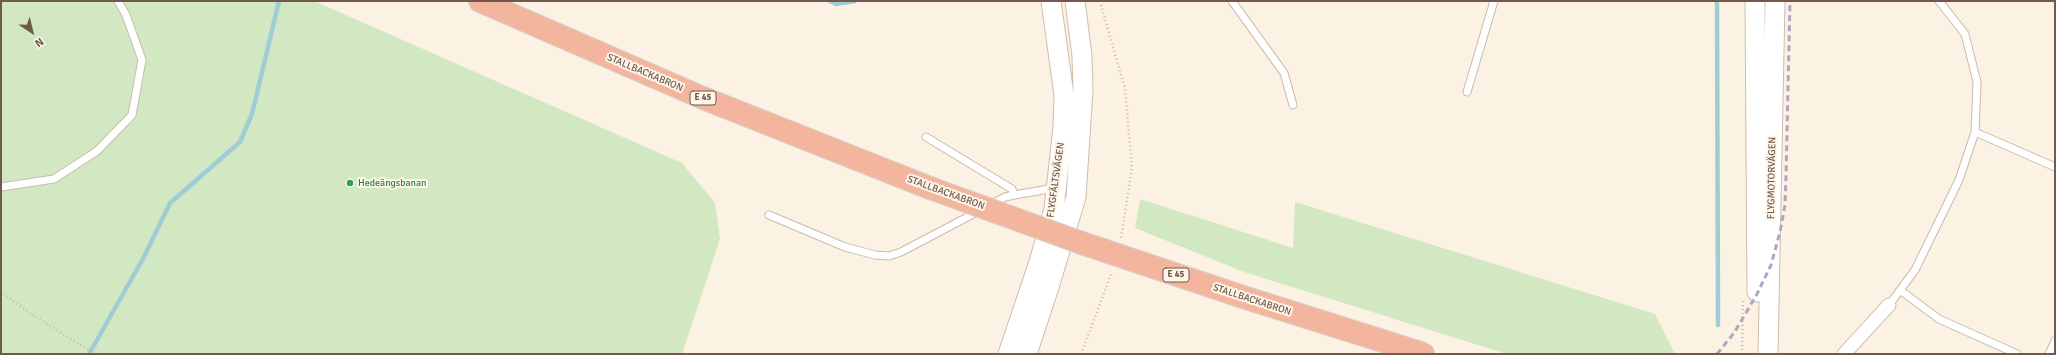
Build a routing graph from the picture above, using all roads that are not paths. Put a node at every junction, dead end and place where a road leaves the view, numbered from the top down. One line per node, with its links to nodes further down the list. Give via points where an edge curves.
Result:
1 (118, 1): 15 (lane, via 126,15 142,60 132,115 98,151 54,179)
2 (480, 1): 24 (highway, STALLBACKABRON / E 45, bridge, via 703,98 930,188 1079,242)
3 (1051, 1): 16 (street, FLYGFÄLTSVÄGEN, via 1064,95 1063,127)
4 (1075, 1): 23 (street, FLYGFÄLTSVÄGEN, via 1082,56 1083,90 1076,197)
5 (1232, 1): 11 (lane, via 1284,73)
6 (1494, 1): 10 (lane)
7 (1755, 1): 25 (street, FLYGMOTORVÄGEN)
8 (1775, 1): 26 (street, FLYGMOTORVÄGEN)
9 (1939, 1): 12 (lane, via 1965,34 1977,82)
10 (1467, 92)
11 (1294, 105)
12 (1975, 132): 14 (lane); 19 (lane, via 1959,180 1916,270)
13 (926, 137): 17 (lane, via 1012,189)
14 (2055, 167)
15 (1, 187)
16 (1055, 188): 17 (lane); 22 (street, FLYGFÄLTSVÄGEN, via 1054,209 1039,262)
17 (1014, 195): 18 (lane, via 1005,197 889,256 845,247)
18 (769, 215)
19 (1900, 290): 20 (lane); 28 (lane, via 1939,319)
20 (1889, 305): 27 (street)
21 (2055, 341): 29 (lane)
22 (1008, 354)
23 (1027, 354)
24 (1424, 354)
25 (1757, 354)
26 (1768, 354)
27 (1844, 354)
28 (2017, 354)
29 (2049, 354)

